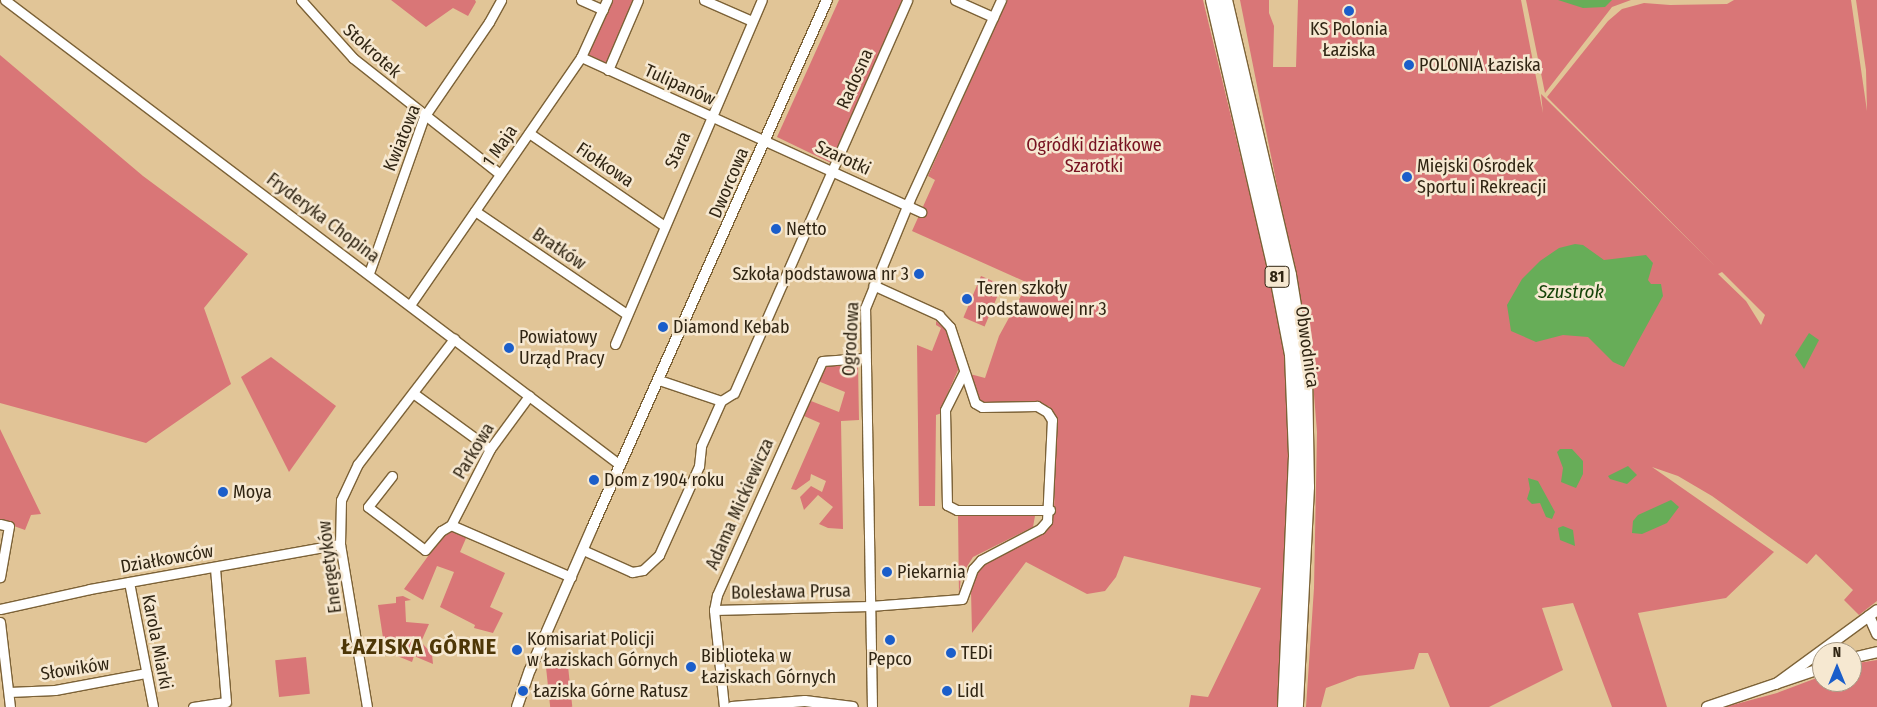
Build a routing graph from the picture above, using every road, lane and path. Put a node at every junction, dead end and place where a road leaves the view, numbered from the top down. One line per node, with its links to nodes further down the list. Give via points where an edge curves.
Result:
1 (5, 0): 30 (street, Fryderyka Chopina)
2 (300, 0): 20 (street, Stokrotek, via 353,58)
3 (500, 0): 20 (street, Kwiatowa, via 489,22)
4 (581, 0): 15 (street)
5 (607, 0): 15 (street, 1 Maja)
6 (638, 0): 19 (street)
7 (704, 0): 17 (street)
8 (762, 0): 17 (street, Stara)
9 (827, 0): 23 (street, Dworcowa)
10 (907, 0): 24 (street, Radosna)
11 (955, 0): 16 (street)
12 (1001, 0): 16 (street, Ogrodowa)
13 (1213, 0): 78 (main road, Obwodnica / 81, via 1278,282 1292,362 1296,456)
14 (1225, 0): 79 (main road, Obwodnica / 81, via 1290,283 1305,374 1307,487)
15 (602, 10): 18 (street, 1 Maja)
16 (993, 17): 26 (street, Ogrodowa)
17 (752, 21): 21 (street, Stara)
18 (581, 57): 19 (street, Tulipanów); 22 (street, 1 Maja)
19 (608, 70): 21 (street, Tulipanów)
20 (424, 117): 25 (street, Stokrotek); 30 (street, Kwiatowa)
21 (711, 117): 23 (street, Tulipanów); 29 (street, Stara)
22 (529, 133): 25 (street, 1 Maja); 29 (street, Fiołkowa)
23 (765, 141): 24 (street, Szarotki); 38 (street, Dworcowa)
24 (832, 171): 26 (street, Szarotki); 41 (street, via 734,393)
25 (500, 174): 27 (street, 1 Maja)
26 (908, 206): 28 (street, Szarotki); 31 (street, Ogrodowa)
27 (475, 211): 32 (street, 1 Maja); 33 (street, Bratków)
28 (921, 212)
29 (664, 225): 33 (street, Stara)
30 (369, 273): 32 (street, Fryderyka Chopina)
31 (873, 285): 36 (street, Ogrodowa, via 865,308); 37 (street, via 939,315 950,327)
32 (410, 305): 34 (street, Fryderyka Chopina)
33 (625, 313): 35 (street, Stara)
34 (454, 339): 39 (street, Energetyków); 40 (street, Fryderyka Chopina)
35 (615, 344)
36 (864, 358): 54 (street, Ogrodowa); 56 (street, Adama Mickiewicza, via 822,361 756,503)
37 (964, 372): 45 (street, via 972,397 982,407 1038,406 1052,420); 45 (street, via 945,410 947,505 957,510)
38 (659, 380): 41 (street); 43 (street, Dworcowa)
39 (413, 393): 42 (street); 48 (street, Energetyków, via 350,476 342,500)
40 (529, 396): 42 (street, Parkowa); 43 (street, Fryderyka Chopina, via 568,422)
41 (721, 401): 49 (street, via 701,446 699,466 660,555 651,565 640,572 632,572)
42 (490, 449): 47 (street, Parkowa)
43 (620, 465): 49 (street, Dworcowa)
44 (392, 476): 47 (street, Parkowa, via 368,507 378,516 425,550)
45 (1050, 510): 54 (street, Bolesława Prusa, via 1040,530 981,560 973,569 962,599)
46 (0, 524): 51 (street, via 9,526)
47 (451, 525): 52 (street)
48 (340, 544): 50 (street, Działkowców); 71 (street, Energetyków)
49 (583, 550): 52 (street, Dworcowa)
50 (215, 567): 53 (street, Działkowców); 70 (street, via 226,702)
51 (0, 577)
52 (571, 577): 62 (street, Dworcowa)
53 (129, 582): 55 (street, Działkowców); 65 (street, Karola Miarki)
54 (870, 606): 56 (street, Bolesława Prusa); 77 (street, Ogrodowa)
55 (0, 609)
56 (714, 610): 74 (street, Adama Mickiewicza)
57 (1873, 613): 59 (street); 66 (street)
58 (0, 622): 64 (street)
59 (1877, 634)
60 (1877, 652): 61 (street)
61 (1862, 656)
62 (530, 670): 72 (street, Dworcowa); 73 (street, Dworcowa)
63 (1812, 671): 66 (street)
64 (3, 672): 67 (street)
65 (146, 674): 67 (street, Słowików, via 55,690); 69 (street, Karola Miarki)
66 (1776, 684): 80 (street)
67 (9, 692): 68 (street)
68 (10, 707)
69 (153, 707)
70 (193, 707)
71 (367, 707)
72 (510, 707)
73 (517, 707)
74 (724, 707)
75 (737, 707): 76 (street, via 805,700)
76 (853, 707)
77 (872, 707)
78 (1285, 707)
79 (1296, 707)
80 (1707, 707)

